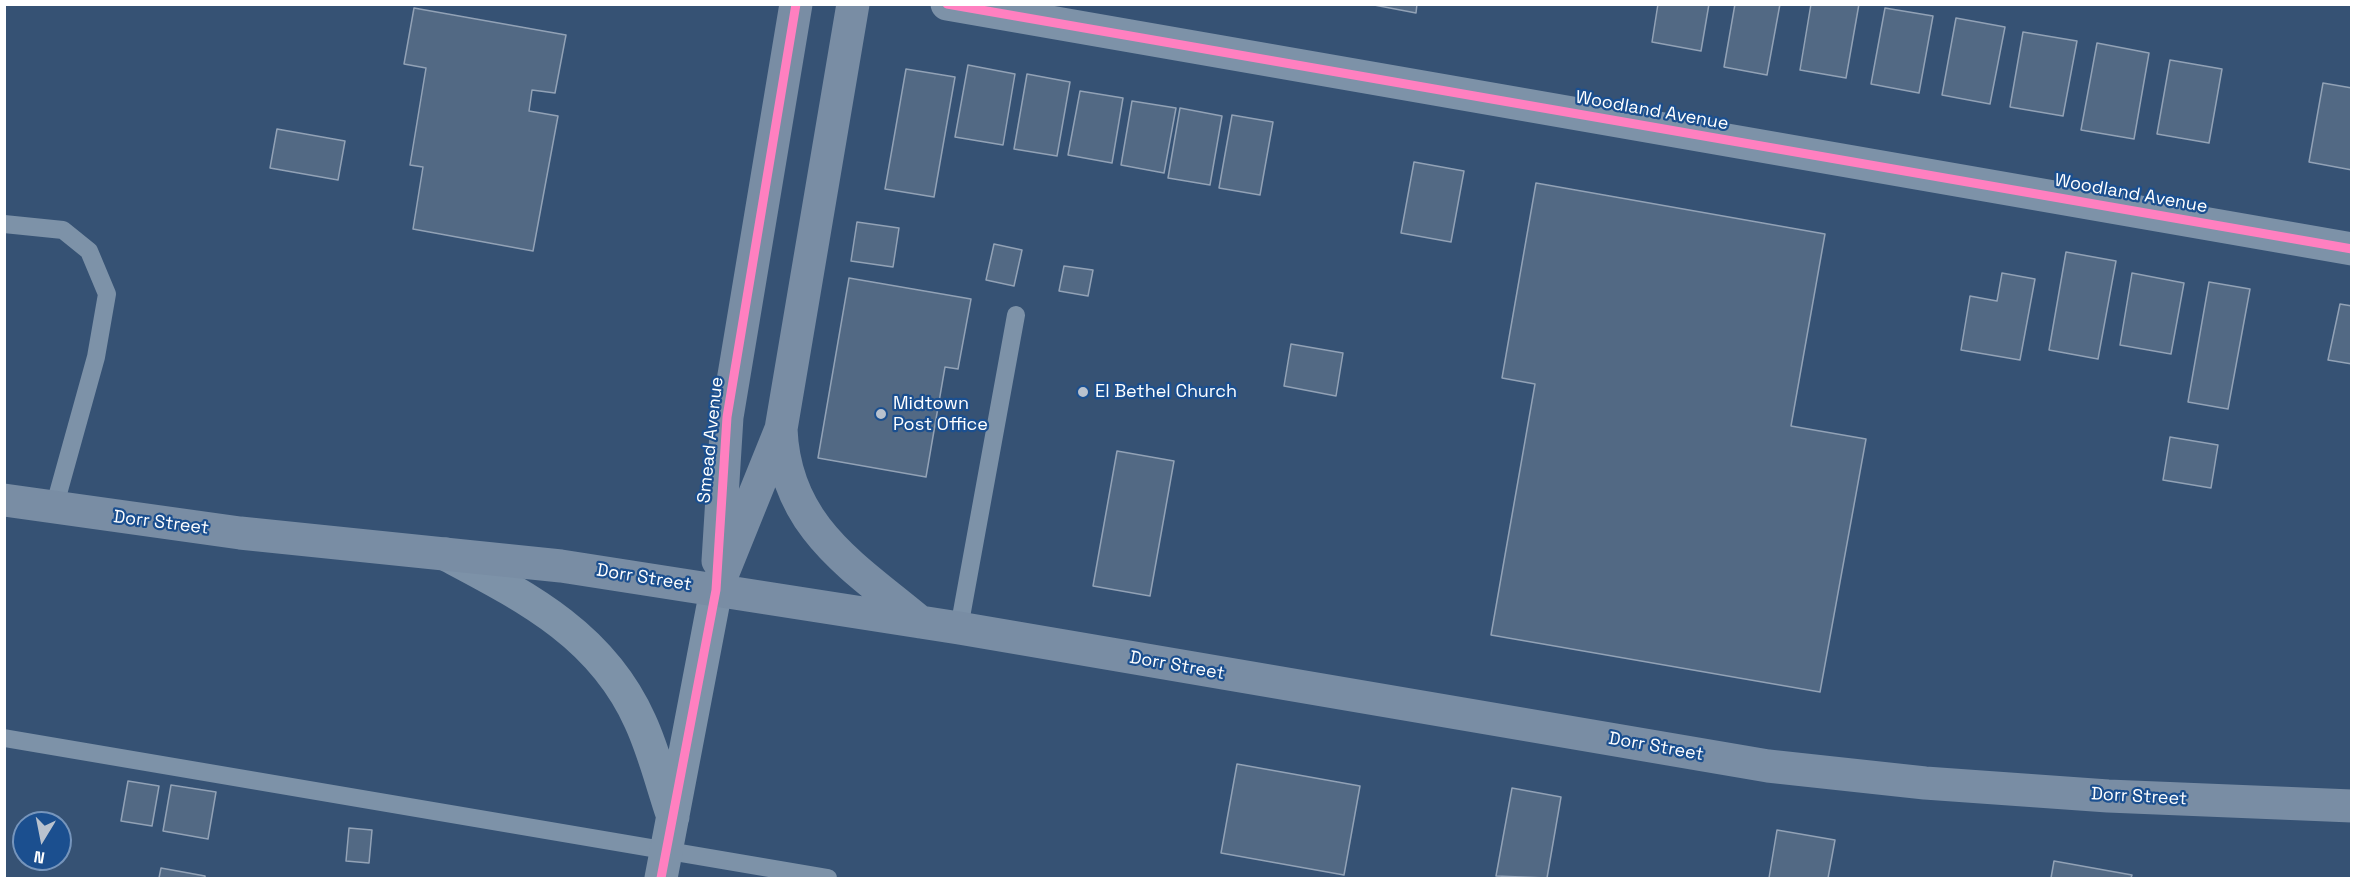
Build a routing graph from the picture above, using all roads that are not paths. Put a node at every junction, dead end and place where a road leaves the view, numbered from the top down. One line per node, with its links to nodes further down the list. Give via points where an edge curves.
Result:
1 (796, 4): 11 (main road, Smead Avenue, via 727,417)
2 (853, 4): 7 (main road, Smead Avenue)
3 (947, 4): 5 (street, Woodland Avenue)
4 (4, 224): 9 (lane, via 63,230 89,251 107,294 96,357)
5 (2352, 249)
6 (1016, 315): 13 (lane)
7 (781, 429): 11 (main road, Smead Avenue); 12 (main road, via 782,457 790,485 808,520 837,555)
8 (4, 500): 9 (main road, Dorr Street)
9 (54, 508): 10 (main road, Dorr Street)
10 (443, 554): 11 (main road, Dorr Street, via 561,566); 16 (street, via 523,595 572,631 599,657 641,722)
11 (716, 590): 12 (main road, Dorr Street); 16 (street, Smead Avenue)
12 (922, 623): 13 (main road, Dorr Street)
13 (959, 628): 15 (main road, Dorr Street, via 1768,766 1925,783 2108,796)
14 (4, 738): 17 (lane)
15 (2352, 806)
16 (673, 817): 17 (street, Smead Avenue)
17 (664, 864): 18 (lane)
18 (828, 879)

